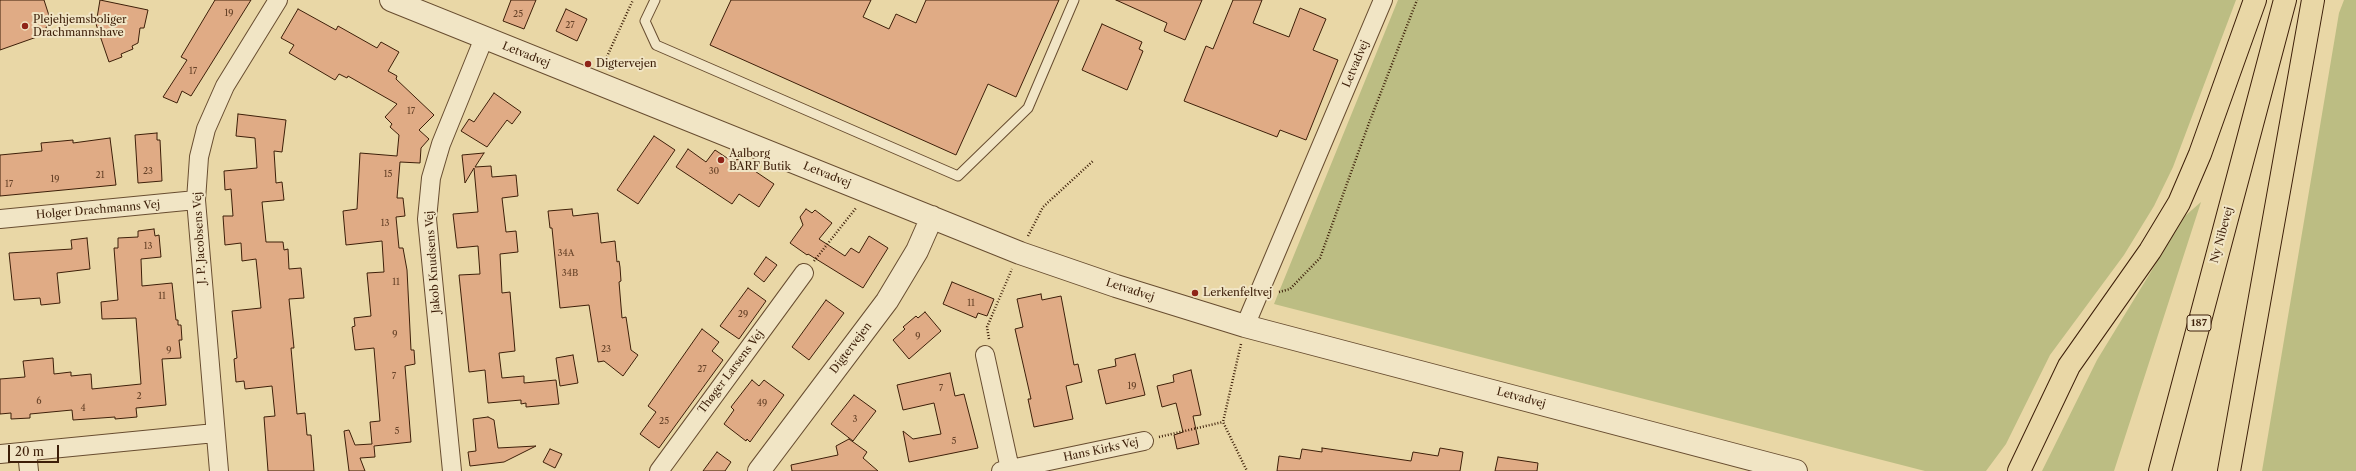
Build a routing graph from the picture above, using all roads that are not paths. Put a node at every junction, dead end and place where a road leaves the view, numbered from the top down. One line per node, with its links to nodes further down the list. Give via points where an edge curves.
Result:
1 (278, 0): 10 (street, J. P. Jacobsens Vej, via 226,86 206,129 199,157)
2 (391, 0): 9 (street, Letvadvej)
3 (655, 0): 4 (lane, via 645,21 656,45 958,176 1028,108)
4 (1074, 0)
5 (1383, 0): 14 (street, Letvadvej)
6 (2255, 0): 28 (highway, via 2200,154 2179,203 2150,250 2069,366)
7 (2285, 0): 29 (highway, Ny Nibevej / 187)
8 (2313, 0): 30 (highway)
9 (484, 38): 11 (street, Letvadvej); 24 (street, Jakob Knudsens Vej, via 441,144 431,178 427,219)
10 (196, 200): 12 (street, Holger Drachmanns Vej); 16 (street, J. P. Jacobsens Vej)
11 (932, 216): 14 (street, Letvadvej, via 1020,253); 26 (street, Digtervejen, via 917,251 887,301)
12 (0, 219)
13 (804, 274): 25 (street, Thøger Larsens Vej)
14 (1245, 326): 20 (street, Letvadvej)
15 (984, 355): 21 (street, Hans Kirks Vej)
16 (215, 433): 18 (street); 23 (street, J. P. Jacobsens Vej)
17 (1144, 441): 21 (street, Hans Kirks Vej)
18 (27, 452): 19 (street); 22 (street)
19 (0, 454)
20 (1745, 465): 27 (street, Letvadvej)
21 (1006, 470)
22 (29, 471)
23 (219, 471)
24 (452, 471)
25 (659, 471)
26 (759, 471)
27 (1796, 471)
28 (2019, 471)
29 (2160, 471)
30 (2229, 471)

